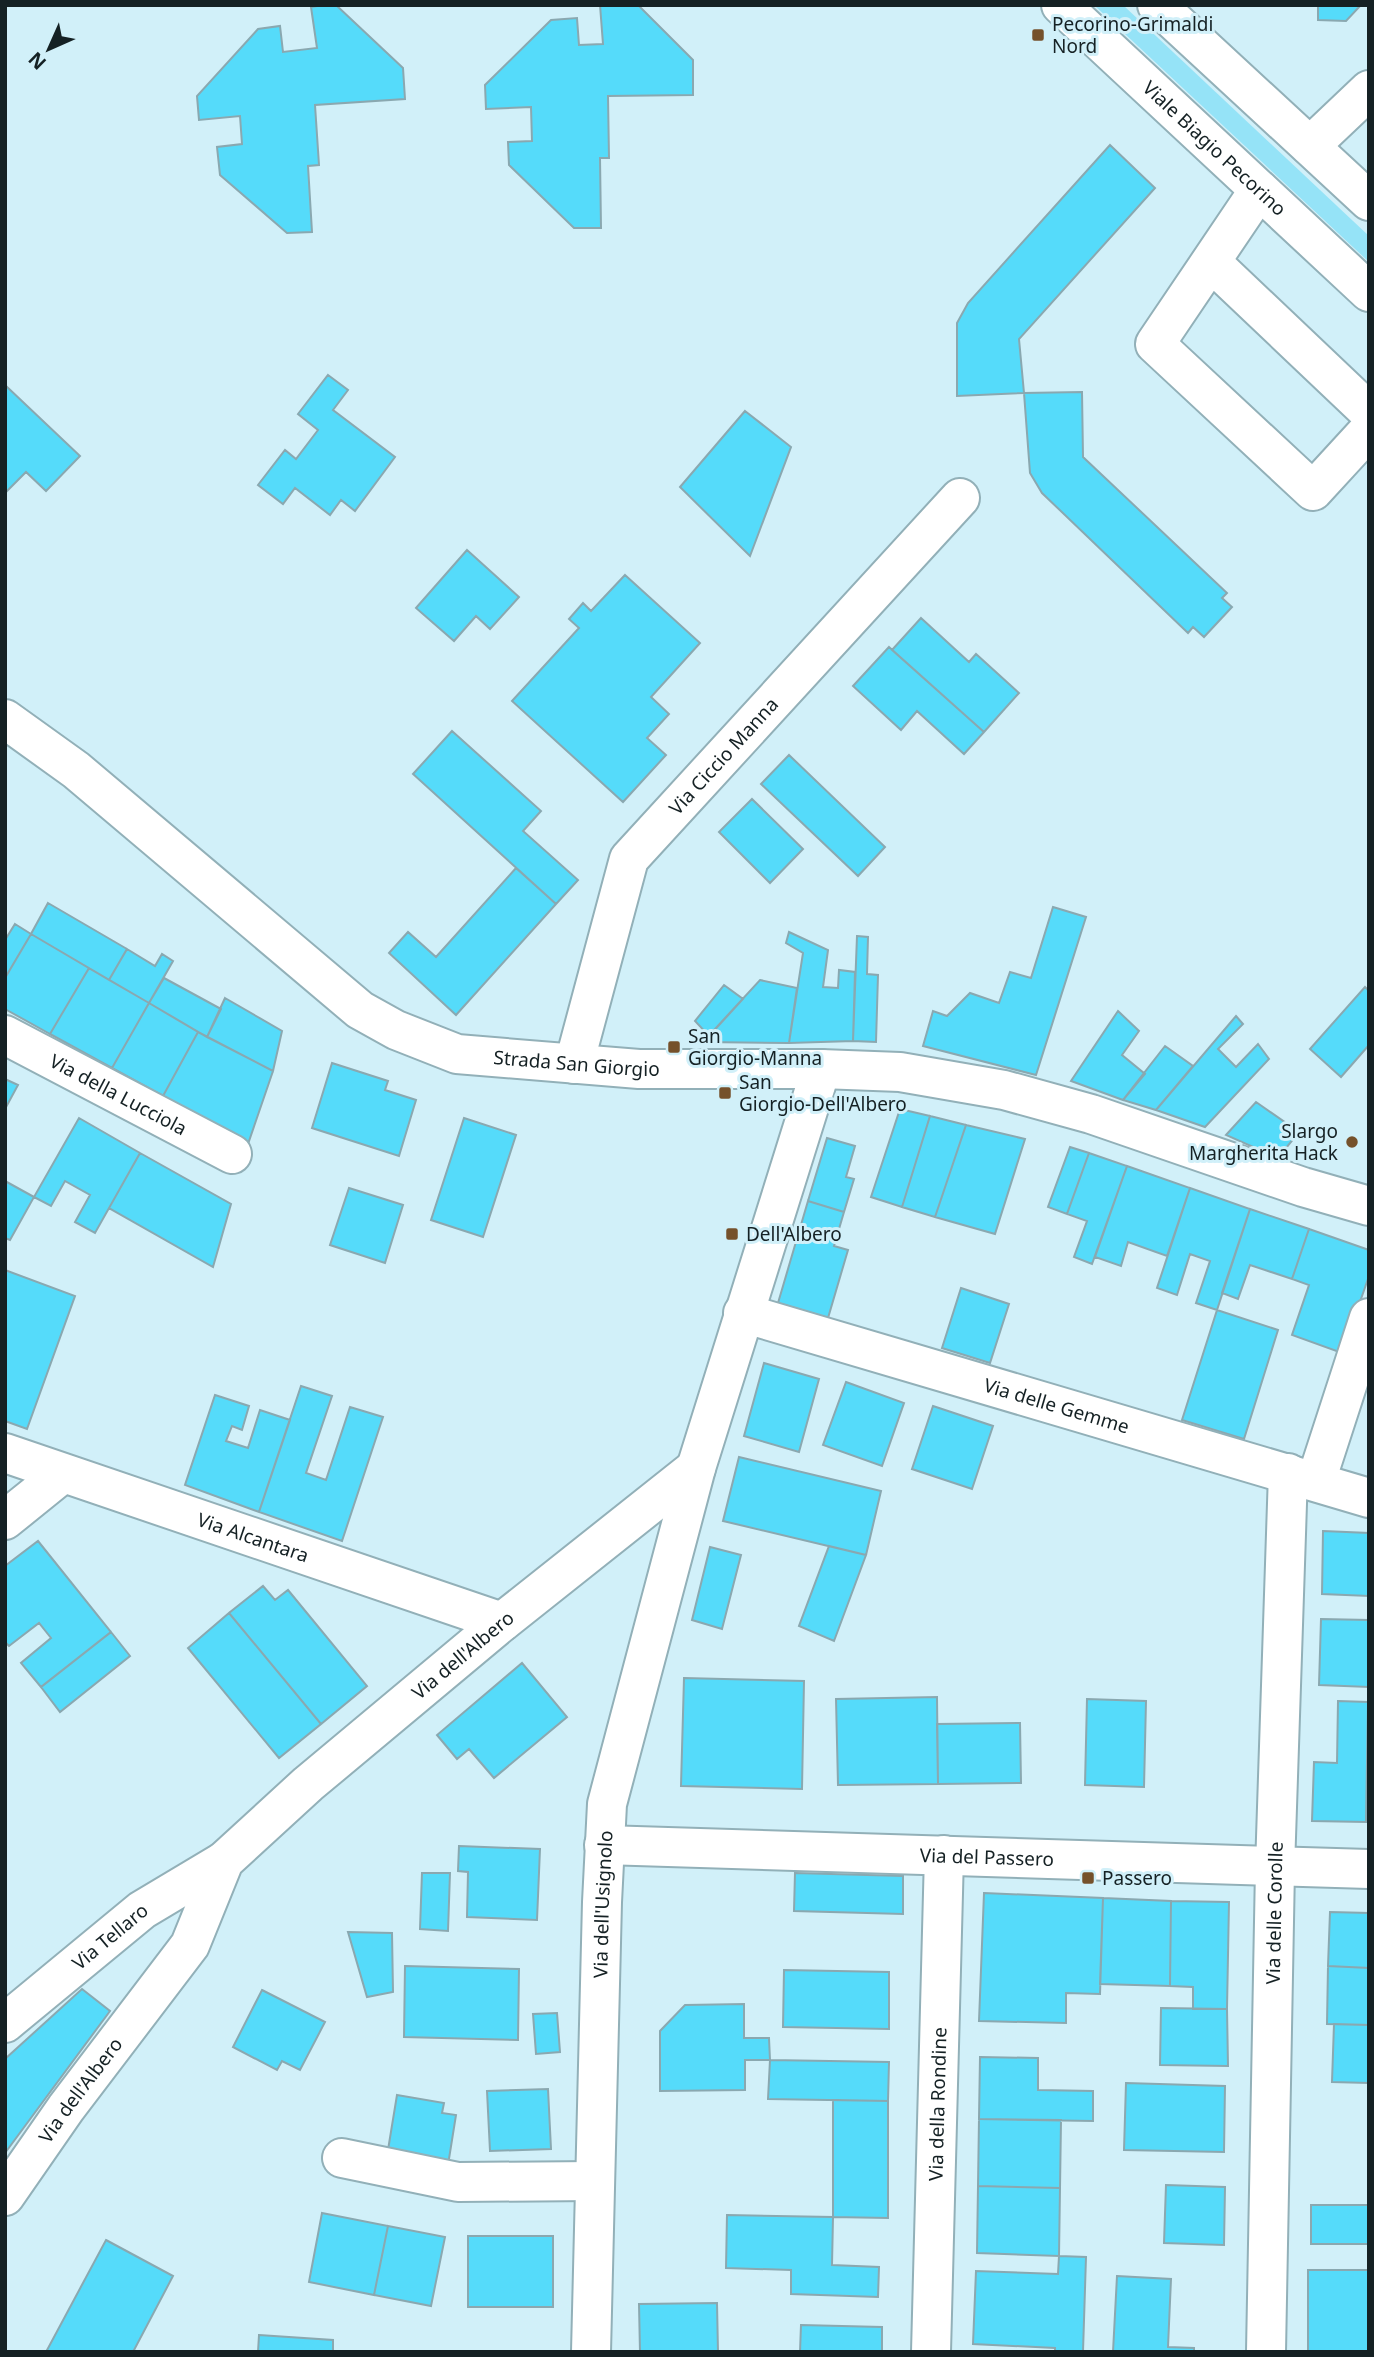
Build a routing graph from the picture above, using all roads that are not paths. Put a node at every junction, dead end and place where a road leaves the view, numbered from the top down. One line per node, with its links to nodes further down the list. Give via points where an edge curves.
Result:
1 (1061, 5): 5 (street, Viale Biagio Pecorino)
2 (1157, 5): 4 (street)
3 (1369, 90): 4 (street)
4 (1310, 146): 6 (street)
5 (1259, 190): 7 (street); 8 (street, Viale Biagio Pecorino)
6 (1369, 201)
7 (1211, 262): 9 (street); 10 (street, via 1155,344 1313,491)
8 (1369, 292)
9 (1369, 412)
10 (1369, 430)
11 (960, 498): 14 (street, Via Ciccio Manna, via 629,859)
12 (5, 719): 14 (street, Strada San Giorgio, via 76,770 360,1010 457,1054)
13 (5, 1035): 16 (street, Via della Lucciola)
14 (574, 1064): 15 (street, Strada San Giorgio, via 639,1069)
15 (821, 1069): 17 (street, Strada San Giorgio, via 900,1072 1004,1090); 18 (street)
16 (232, 1154)
17 (1369, 1206)
18 (743, 1314): 21 (street); 23 (street, Via delle Gemme)
19 (1369, 1318): 23 (street, Via delle Corolle)
20 (5, 1453): 22 (street, Via Alcantara)
21 (696, 1468): 26 (street, Via dell'Albero); 27 (street, Via dell'Usignolo, via 607,1804)
22 (62, 1474): 25 (street); 26 (street, Via Alcantara)
23 (1302, 1477): 24 (street, Via delle Gemme); 30 (street, Via delle Corolle)
24 (1369, 1498)
25 (5, 1520)
26 (502, 1622): 29 (street, Via dell'Albero)
27 (604, 1845): 28 (street, Via del Passero); 34 (street, Via dell'Usignolo)
28 (944, 1855): 30 (street, Via del Passero); 37 (street, Via della Rondine)
29 (224, 1860): 32 (street, Via Tellaro, via 142,1910); 35 (street, Via dell'Albero, via 190,1945)
30 (1275, 1868): 31 (street, Via del Passero); 38 (street, Via delle Corolle)
31 (1369, 1869)
32 (5, 2023)
33 (342, 2158): 34 (street, via 458,2182)
34 (595, 2181): 36 (street, Via dell'Usignolo)
35 (5, 2196)
36 (591, 2352)
37 (931, 2352)
38 (1266, 2352)

